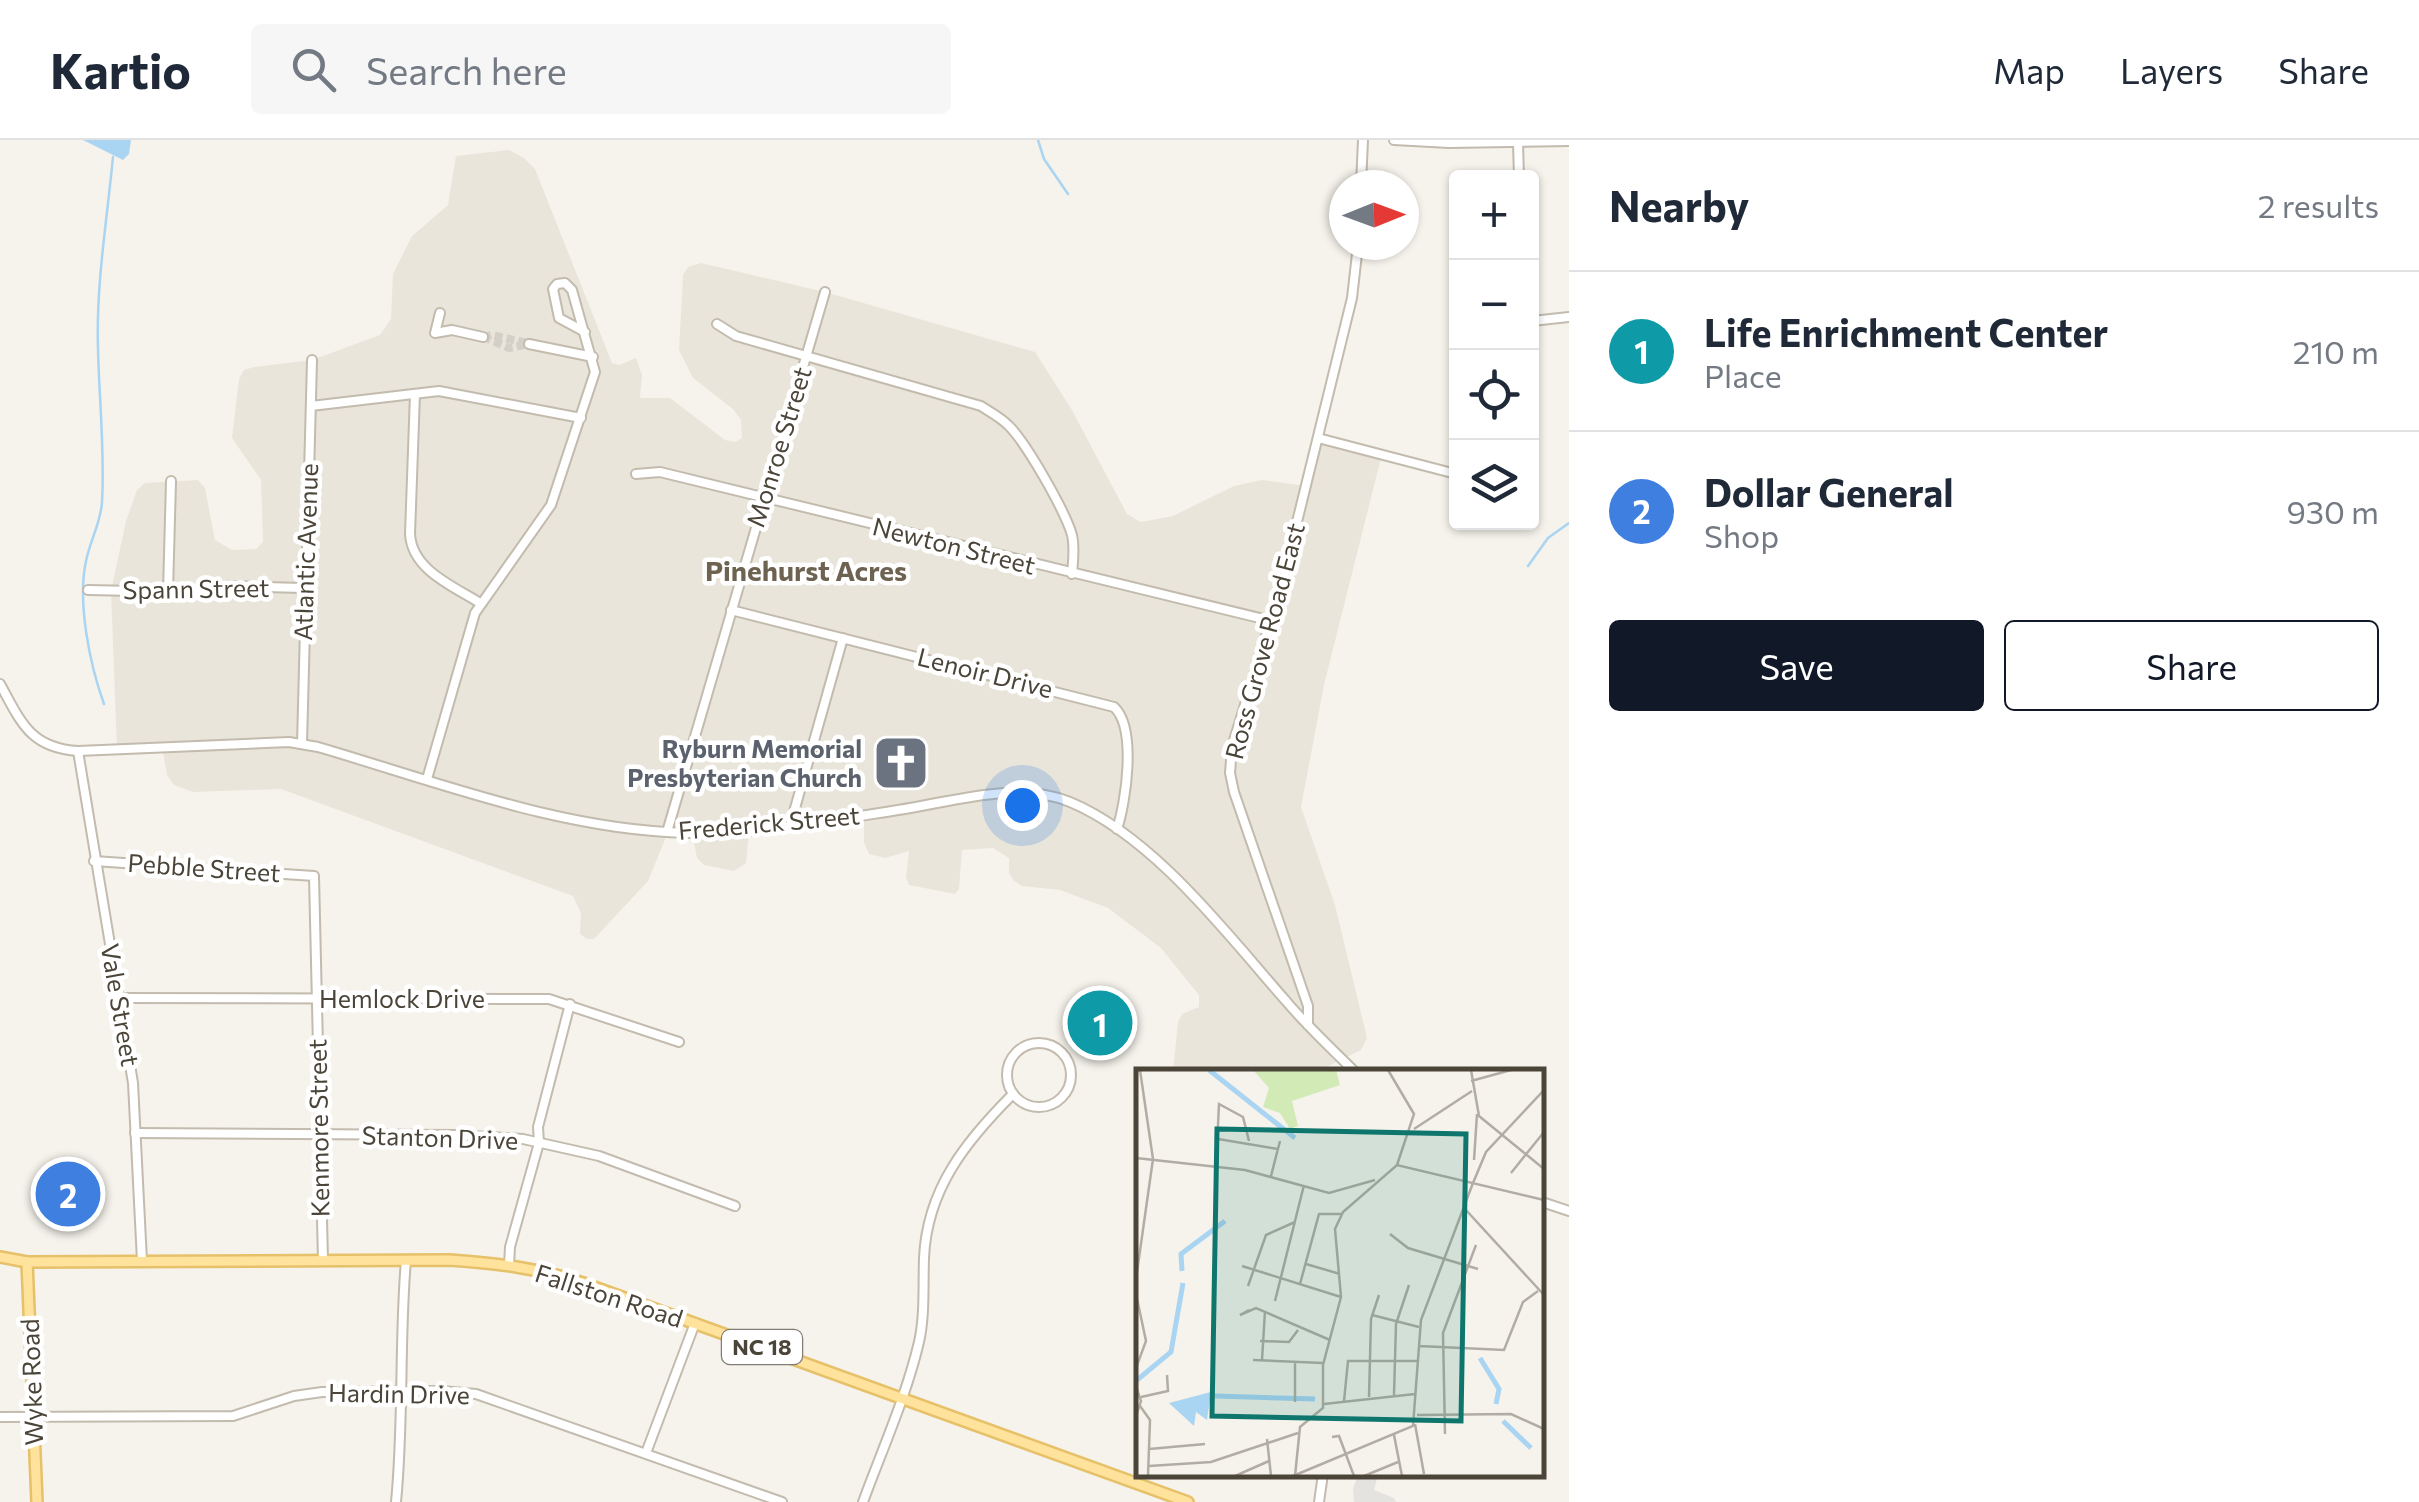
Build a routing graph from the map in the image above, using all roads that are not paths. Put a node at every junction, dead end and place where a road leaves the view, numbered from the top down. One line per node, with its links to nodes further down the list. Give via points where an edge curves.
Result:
1 (1363, 140): 5 (street)
2 (1394, 140): 4 (street)
3 (1569, 141): 4 (street)
4 (1518, 142): 6 (street)
5 (1362, 170)
6 (1519, 170)
7 (1356, 260): 22 (street, Ross Grove Road East)
8 (825, 292): 17 (street, Monroe Street)
9 (1569, 317): 10 (street)
10 (1539, 320)
11 (717, 324): 17 (street)
12 (584, 327): 12 (street, via 571,288 555,285 559,318); 16 (street)
13 (452, 330): 14 (street)
14 (482, 336)
15 (529, 344): 16 (street)
16 (593, 357): 21 (street)
17 (806, 357): 26 (street, Monroe Street); 27 (street, via 982,406 1006,423 1070,528)
18 (312, 360): 20 (street, Atlantic Avenue)
19 (414, 394): 20 (street); 21 (street, via 450,392); 31 (street, via 414,553)
20 (310, 406): 28 (street, Atlantic Avenue)
21 (581, 418): 31 (street, via 551,505)
22 (1318, 438): 23 (street); 33 (street, Ross Grove Road East)
23 (1449, 472)
24 (636, 474): 26 (street, Newton Street, via 660,472)
25 (171, 482): 30 (street)
26 (763, 500): 27 (street, Newton Street); 32 (street, Monroe Street)
27 (1072, 574): 33 (street, Newton Street)
28 (304, 588): 30 (street, Spann Street); 36 (street, Atlantic Avenue)
29 (88, 590): 30 (street, Spann Street)
30 (168, 592)
31 (480, 604): 38 (street)
32 (731, 610): 34 (street, Lenoir Drive); 41 (street, Monroe Street)
33 (1272, 621): 47 (street, Ross Grove Road East, via 1237,724 1230,772 1308,1006)
34 (843, 638): 39 (street); 40 (street, Lenoir Drive, via 1114,707 1126,730 1125,804)
35 (0, 684): 37 (street, Frederick Street, via 29,732 51,747)
36 (302, 744): 37 (street, Frederick Street, via 256,740); 38 (street, Frederick Street)
37 (78, 751): 42 (street, Vale Street)
38 (427, 779): 41 (street, Frederick Street, via 572,818)
39 (790, 826): 40 (street, Frederick Street, via 1016,792 1066,800); 41 (street, Frederick Street)
40 (1116, 829): 47 (street, Frederick Street, via 1193,896)
41 (667, 832)
42 (94, 861): 43 (street, Pebble Street); 44 (street, Vale Street)
43 (314, 876): 45 (street, Kenmore Street)
44 (119, 998): 45 (street, Hemlock Drive); 51 (street, Vale Street)
45 (316, 999): 46 (street, Hemlock Drive, via 529,998); 52 (street, Kenmore Street)
46 (570, 1004): 48 (street, Hemlock Drive); 53 (street)
47 (1308, 1025): 49 (street)
48 (679, 1042)
49 (1352, 1069)
50 (1013, 1094): 50 (street, via 1030,1106 1060,1099 1070,1071 1061,1052 1042,1044 1022,1048 1007,1074); 65 (street, via 973,1134 938,1194 926,1241 922,1326)
51 (134, 1133): 52 (street, Stanton Drive); 60 (street, Vale Street)
52 (318, 1134): 53 (street, Stanton Drive, via 457,1135); 58 (street, Kenmore Street)
53 (539, 1144): 55 (street, Stanton Drive, via 610,1160); 62 (street)
54 (1544, 1203): 56 (street)
55 (735, 1206)
56 (1569, 1212)
57 (0, 1257): 61 (main road, Fallston Road / NC 18)
58 (323, 1260): 59 (main road, Fallston Road / NC 18); 60 (main road, Fallston Road / NC 18)
59 (406, 1260): 62 (main road, Fallston Road / NC 18); 64 (street)
60 (142, 1261): 61 (main road, Fallston Road / NC 18)
61 (27, 1262): 67 (main road, Wyke Road)
62 (508, 1265): 63 (main road, Fallston Road / NC 18, via 572,1279)
63 (695, 1323): 65 (main road, Fallston Road / NC 18); 68 (street)
64 (400, 1392): 67 (street, Hardin Drive, via 294,1396 233,1416); 68 (street, Hardin Drive, via 476,1394); 72 (street)
65 (902, 1398): 70 (main road, Fallston Road / NC 18); 74 (street)
66 (0, 1417): 67 (street, Hardin Drive)
67 (34, 1417): 71 (main road, Wyke Road)
68 (646, 1452): 73 (street, Hardin Drive)
69 (1323, 1477): 77 (street)
70 (1163, 1493): 75 (street); 76 (main road, Fallston Road / NC 18)
71 (36, 1502)
72 (396, 1502)
73 (782, 1502)
74 (863, 1502)
75 (1155, 1502)
76 (1188, 1502)
77 (1319, 1502)

